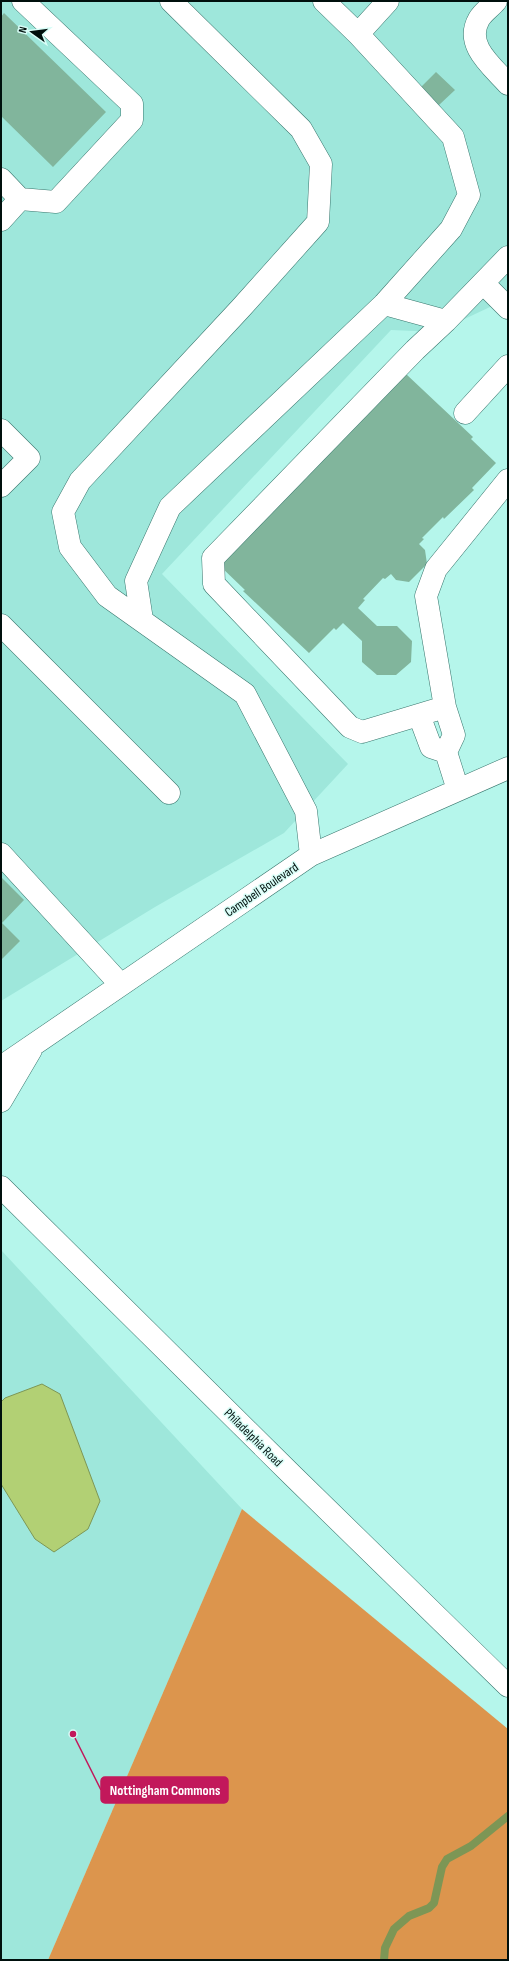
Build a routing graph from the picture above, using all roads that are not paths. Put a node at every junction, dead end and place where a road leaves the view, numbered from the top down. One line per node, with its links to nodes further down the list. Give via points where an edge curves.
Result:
1 (23, 1): 9 (main road, via 132,104 132,120 56,202)
2 (171, 1): 21 (main road, via 300,129 321,164 318,222 80,481 63,512 70,547 107,596)
3 (324, 1): 6 (main road)
4 (388, 1): 6 (main road)
5 (496, 1): 7 (main road, via 480,18 475,34 476,44 478,51)
6 (358, 34): 13 (main road, via 453,137 469,195 451,229)
7 (508, 84)
8 (1, 179): 9 (main road)
9 (20, 199): 10 (main road)
10 (1, 220)
11 (508, 257): 12 (main road)
12 (483, 283): 14 (main road); 15 (main road)
13 (384, 304): 15 (main road); 21 (main road, via 170,507 136,581)
14 (508, 308)
15 (446, 321): 24 (main road, via 213,558 214,584 350,727 362,732)
16 (508, 366): 17 (main road)
17 (465, 413)
18 (1, 430): 20 (main road, via 29,458)
19 (508, 480): 23 (main road, via 436,569 426,596)
20 (1, 486)
21 (142, 620): 30 (main road, via 245,694 306,811)
22 (1, 625): 28 (main road)
23 (445, 707): 24 (main road); 25 (main road, via 454,735)
24 (419, 715): 25 (main road, via 431,747)
25 (446, 752): 27 (main road)
26 (508, 768): 27 (main road, Campbell Boulevard)
27 (458, 790): 30 (main road, Campbell Boulevard)
28 (170, 793)
29 (1, 854): 31 (main road)
30 (311, 855): 31 (main road, Campbell Boulevard)
31 (121, 985): 32 (main road, Campbell Boulevard)
32 (34, 1046): 33 (main road, Campbell Boulevard); 34 (main road, Campbell Boulevard)
33 (1, 1067)
34 (1, 1101)
35 (1, 1186): 36 (main road, Philadelphia Road)
36 (508, 1686)

